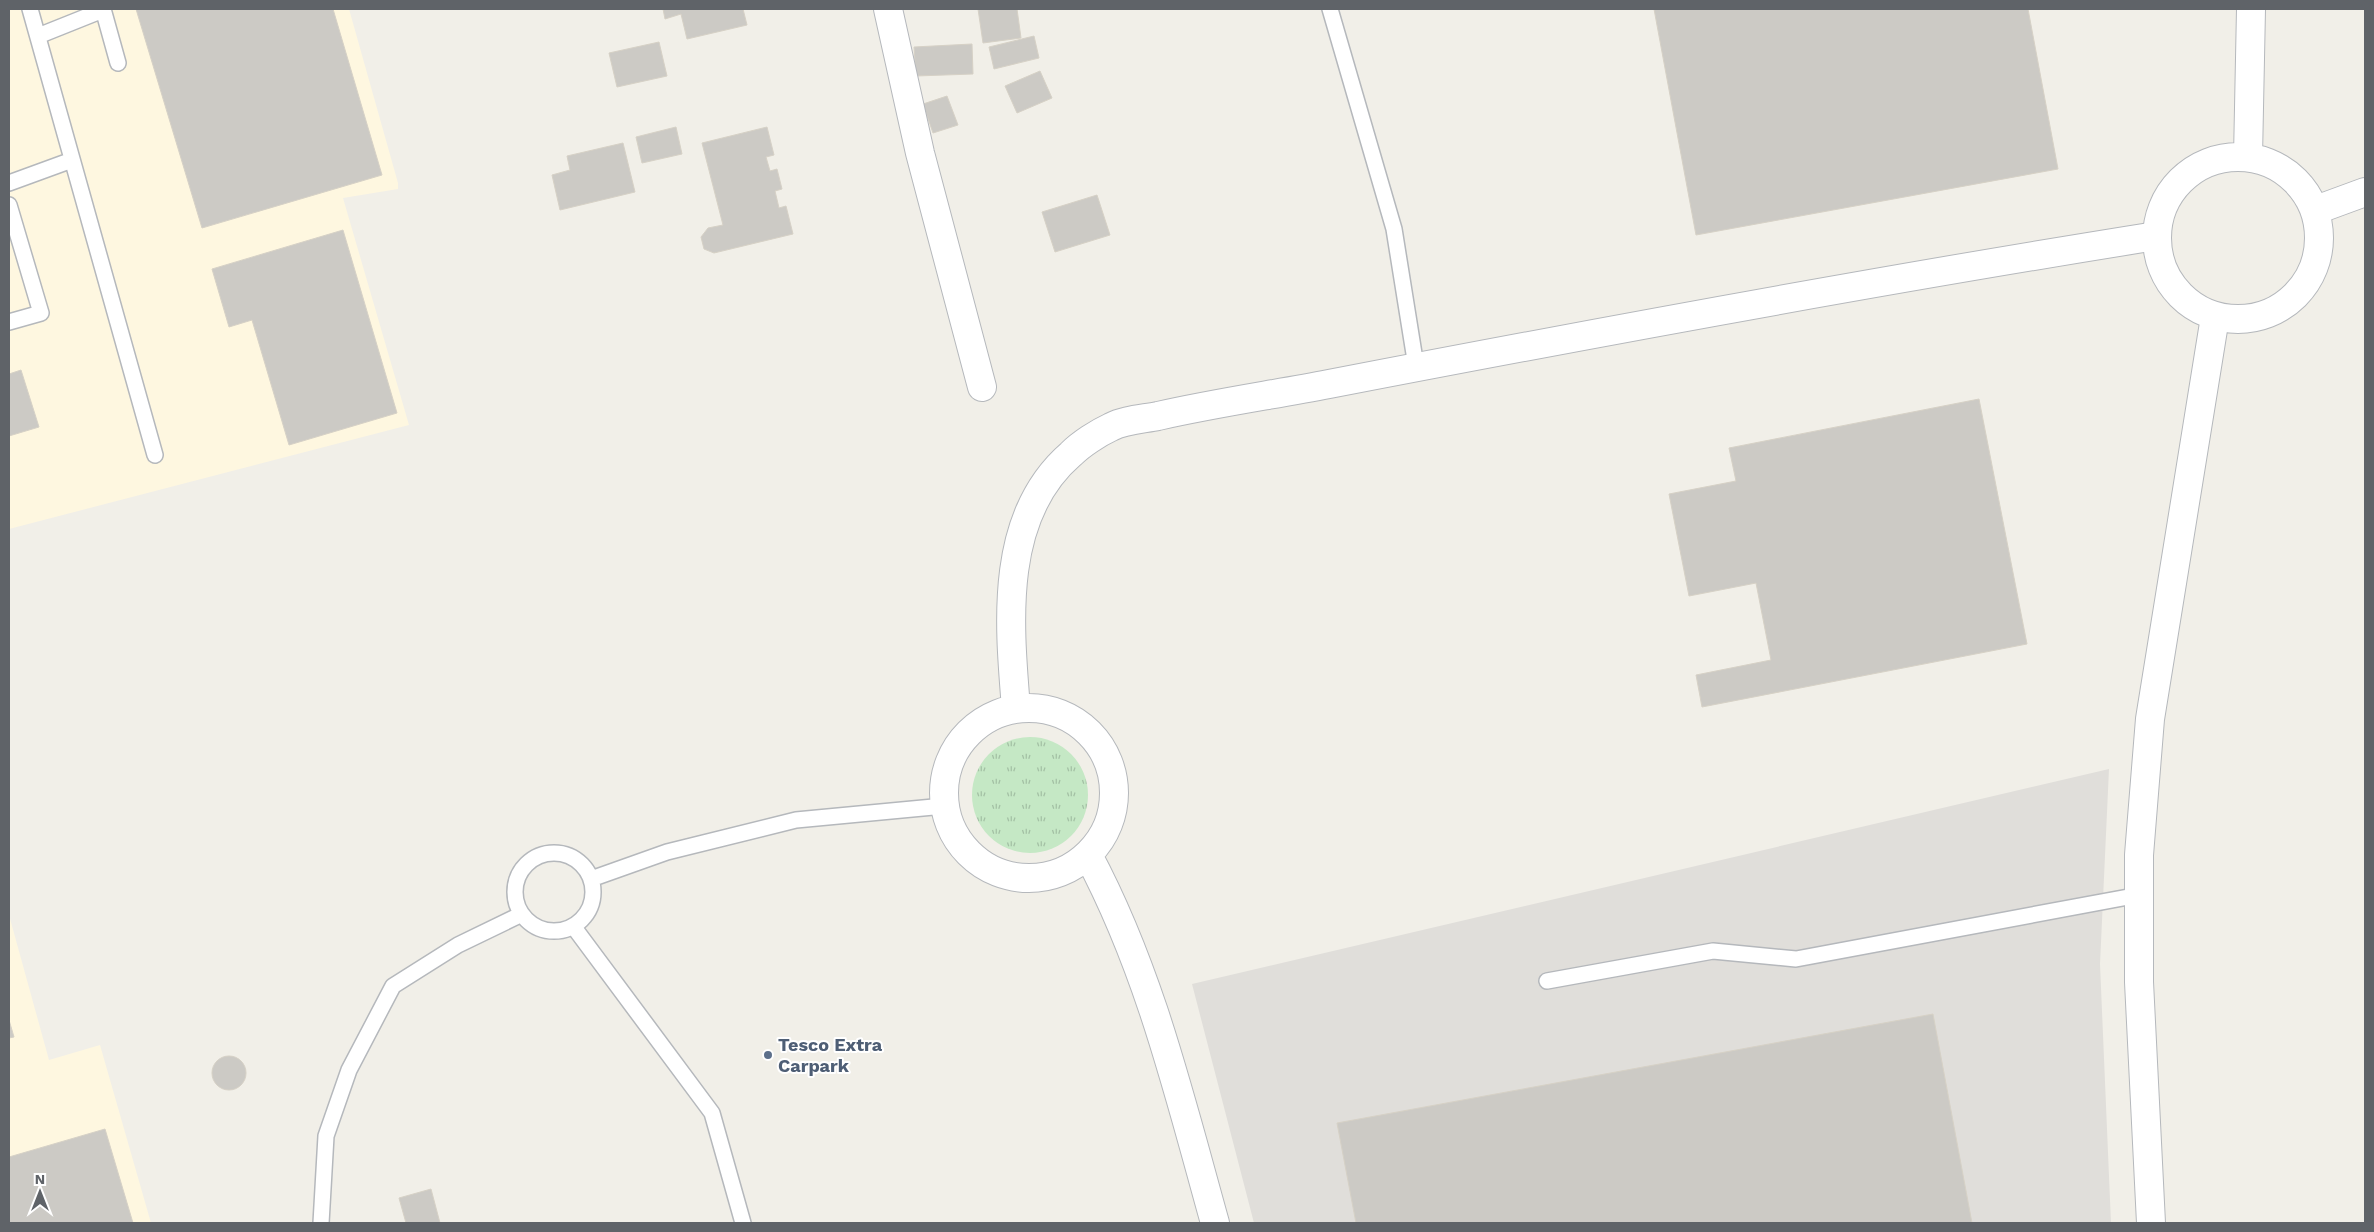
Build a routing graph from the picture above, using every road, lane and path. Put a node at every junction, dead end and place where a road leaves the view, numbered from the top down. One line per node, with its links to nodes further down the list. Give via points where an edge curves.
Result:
1 (30, 9): 6 (lane)
2 (103, 9): 6 (lane); 7 (lane)
3 (888, 9): 18 (street, via 920,153)
4 (1330, 9): 17 (lane, via 1394,229)
5 (2251, 9): 8 (street)
6 (38, 36): 9 (lane)
7 (118, 63)
8 (2248, 157): 13 (street, via 2281,168 2299,182); 14 (street, via 2215,159 2189,172 2163,204)
9 (72, 160): 10 (lane); 19 (lane)
10 (9, 183)
11 (2365, 192): 13 (street)
12 (9, 205): 16 (lane, via 41,313)
13 (2316, 210): 15 (street, via 2321,240 2312,276 2290,302 2254,319)
14 (2156, 236): 15 (street, via 2162,270 2174,290 2192,306); 17 (street)
15 (2215, 317): 24 (street, via 2150,718)
16 (9, 322)
17 (1416, 366): 20 (street, via 1112,426 1071,454 1041,485 1019,538 1013,584 1012,652)
18 (982, 387)
19 (155, 455)
20 (1016, 708): 21 (street, via 980,722 955,749 945,776); 22 (street, via 1061,713 1093,735 1110,764 1114,808 1105,833)
21 (944, 806): 22 (street, via 951,829 969,854 994,870 1025,878 1034,877 1062,872); 23 (lane, via 796,820 667,852)
22 (1088, 855): 30 (street, via 1120,919 1160,1028)
23 (591, 879): 25 (lane, via 581,864 570,856 547,853 534,858 522,869 516,881 515,896); 26 (lane, via 594,892 591,906)
24 (2139, 895): 27 (lane, via 1796,958 1713,951); 31 (street, via 2139,982)
25 (522, 914): 26 (lane, via 542,929 560,931); 28 (lane, via 458,944 393,986 349,1070 326,1136)
26 (573, 926): 29 (lane, via 712,1113)
27 (1547, 981)
28 (322, 1223)
29 (743, 1223)
30 (1214, 1223)
31 (2151, 1223)

